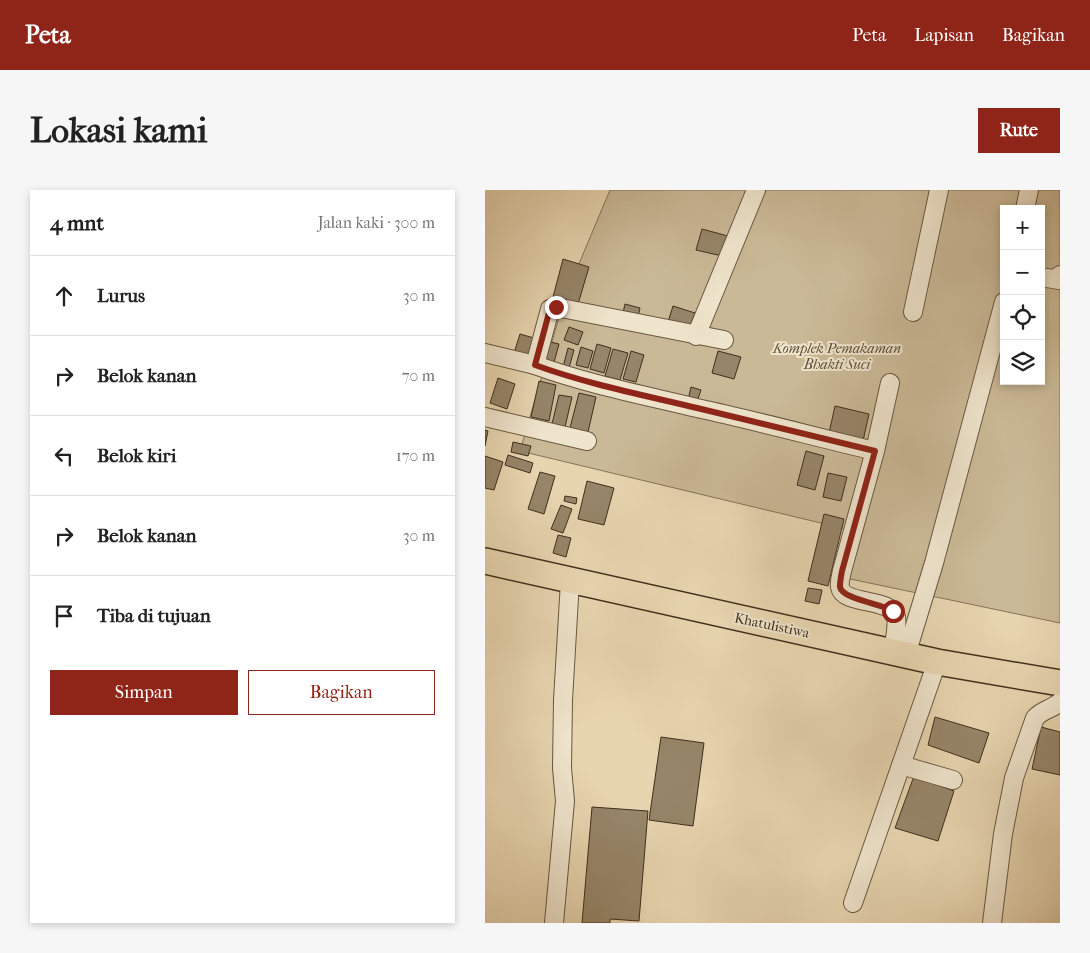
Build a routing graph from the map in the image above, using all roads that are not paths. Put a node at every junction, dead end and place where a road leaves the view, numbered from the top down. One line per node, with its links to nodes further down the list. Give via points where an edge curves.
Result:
1 (756, 190): 9 (street)
2 (939, 190): 7 (street)
3 (1029, 190): 4 (street)
4 (1026, 205)
5 (1045, 277): 6 (street)
6 (1060, 279)
7 (913, 312)
8 (1000, 317): 19 (street, via 934,563)
9 (696, 336): 10 (street); 12 (street, via 552,308)
10 (724, 340)
11 (485, 353): 12 (street)
12 (535, 365): 16 (street, via 630,392)
13 (890, 383): 16 (street)
14 (485, 416): 15 (street)
15 (587, 441)
16 (875, 451): 19 (street, via 840,587 849,597 893,611)
17 (485, 561): 18 (highway, Khatulistiwa)
18 (570, 581): 19 (highway, Khatulistiwa); 26 (street, via 563,700 565,801)
19 (899, 654): 20 (highway, Khatulistiwa)
20 (937, 662): 21 (highway, Khatulistiwa); 23 (street)
21 (1060, 683)
22 (1060, 702): 27 (street, via 1035,718 1014,778)
23 (901, 765): 24 (street); 25 (street)
24 (953, 780)
25 (853, 903)
26 (554, 923)
27 (992, 923)

